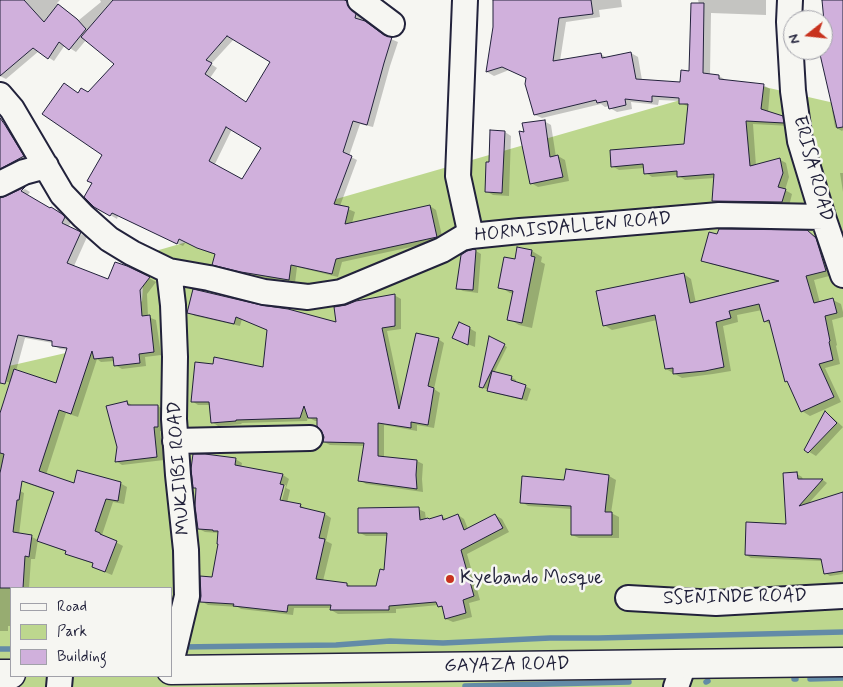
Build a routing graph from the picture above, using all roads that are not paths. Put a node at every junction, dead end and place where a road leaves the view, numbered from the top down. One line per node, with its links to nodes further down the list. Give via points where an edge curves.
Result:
1 (360, 0): 4 (street)
2 (465, 0): 9 (street, via 458,176)
3 (790, 0): 8 (street, ERISA ROAD, via 793,91 800,141)
4 (392, 24)
5 (0, 95): 6 (street, HORMISDALLEN ROAD)
6 (46, 166): 7 (street); 10 (street, HORMISDALLEN ROAD, via 62,194 109,239)
7 (0, 184)
8 (823, 217): 9 (street, HORMISDALLEN ROAD, via 719,214); 11 (street, ERISA ROAD)
9 (471, 236): 10 (street, HORMISDALLEN ROAD, via 341,292 308,297 264,292)
10 (169, 271): 13 (street, MUKIIBI ROAD, via 173,305)
11 (843, 275)
12 (310, 438): 13 (street)
13 (175, 442): 16 (street, MUKIIBI ROAD, via 186,550 187,596)
14 (843, 596): 15 (street, SSENINDE ROAD, via 716,603)
15 (628, 598)
16 (172, 659)
17 (843, 662): 19 (main road, GAYAZA ROAD)
18 (172, 670): 20 (main road, GAYAZA ROAD)
19 (680, 675): 20 (main road, GAYAZA ROAD)
20 (269, 678)

